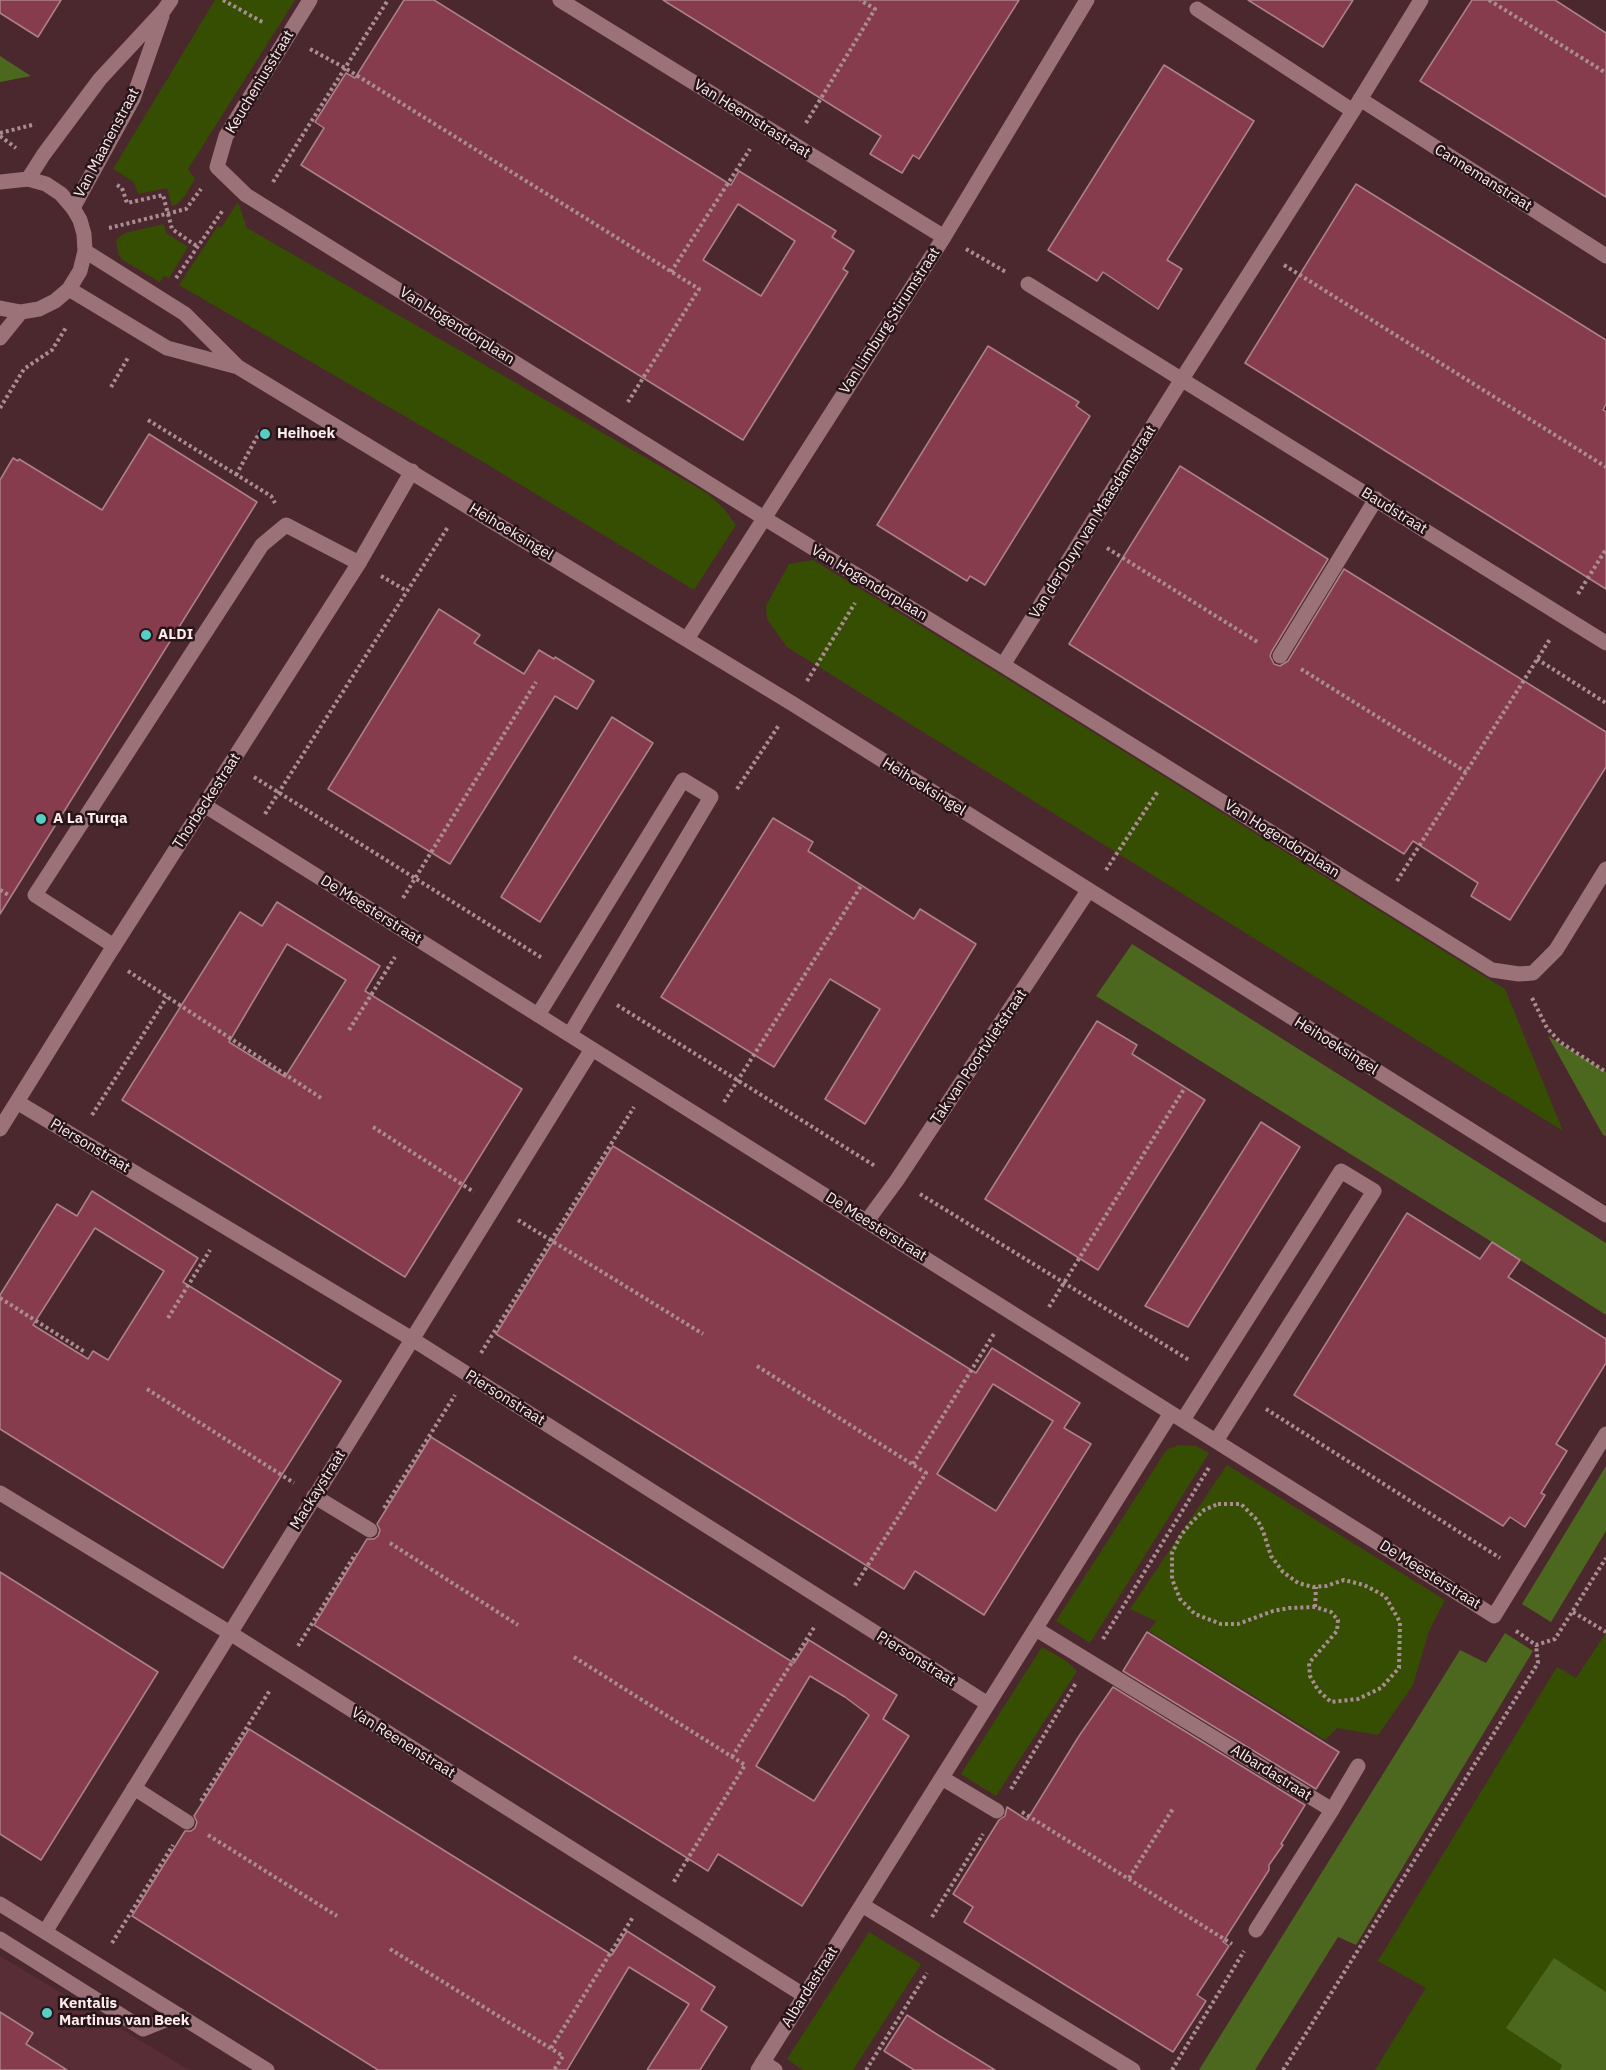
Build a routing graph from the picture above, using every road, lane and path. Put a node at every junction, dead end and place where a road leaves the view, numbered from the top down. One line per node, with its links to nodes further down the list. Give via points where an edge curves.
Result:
1 (223, 0): 11 (path)
2 (310, 0): 11 (street, Keucheniusstraat)
3 (388, 0): 12 (path)
4 (560, 0): 15 (street, Van Heemstrastraat)
5 (860, 0): 16 (path, via 875,9)
6 (1087, 0): 23 (street, Van Limburg Stirumstraat)
7 (1421, 0): 14 (street, Van der Duyn van Maasdamstraat)
8 (1489, 0): 13 (path)
9 (167, 5): 18 (street, Van Maanenstraat, via 100,79); 21 (street, Van Maanenstraat, via 134,99)
10 (1197, 9): 14 (street)
11 (288, 37): 12 (path); 17 (street, Keucheniusstraat, via 226,136)
12 (345, 68): 20 (path); 27 (path)
13 (1606, 73)
14 (1357, 105): 25 (street, Van der Duyn van Maasdamstraat); 26 (street, Cannemanstraat)
15 (765, 127): 16 (street, Van Heemstrastraat); 27 (path)
16 (793, 144): 23 (street, Van Heemstrastraat)
17 (217, 167): 20 (street, Van Hogendorplaan); 22 (path, via 186,209)
18 (28, 179): 19 (street); 21 (street, via 46,184)
19 (0, 182)
20 (259, 203): 37 (street, Van Hogendorplaan)
21 (73, 208): 22 (street)
22 (84, 234): 24 (street)
23 (944, 237): 28 (path); 44 (street, Van Limburg Stirumstraat)
24 (85, 251): 29 (street, via 80,272); 33 (street, Heihoeksingel, via 185,314)
25 (1263, 252): 34 (street, Van der Duyn van Maasdamstraat); 39 (path)
26 (1606, 256)
27 (671, 272): 37 (path, via 699,289)
28 (1028, 284): 34 (street)
29 (69, 289): 31 (street, via 56,301); 33 (street, Heihoeksingel, via 167,348); 35 (path, via 69,321 52,351 24,369)
30 (0, 308): 31 (street)
31 (21, 312): 32 (street)
32 (0, 338)
33 (238, 367): 40 (street, Heihoeksingel)
34 (1182, 379): 42 (street, Baudstraat); 53 (street, Van der Duyn van Maasdamstraat)
35 (0, 408)
36 (148, 420): 41 (path)
37 (614, 424): 44 (street, Van Hogendorplaan)
38 (262, 428): 41 (path)
39 (1606, 467)
40 (412, 471): 43 (street, Heihoeksingel); 47 (street, Thorbeckestraat)
41 (236, 475): 45 (path, via 271,496)
42 (1376, 500): 48 (street, Baudstraat); 51 (street)
43 (464, 503): 49 (street, Heihoeksingel); 58 (path)
44 (764, 518): 49 (street, Van Limburg Stirumstraat); 53 (street, Van Hogendorplaan)
45 (286, 525): 47 (street); 65 (street, via 261,545 35,895)
46 (1606, 549): 48 (path)
47 (359, 563): 57 (street, Thorbeckestraat)
48 (1564, 616): 50 (street, Baudstraat); 52 (path)
49 (687, 639): 61 (street, Heihoeksingel)
50 (1606, 643)
51 (1280, 656)
52 (1537, 659): 55 (path); 62 (path)
53 (1003, 665): 56 (street, Van Hogendorplaan)
54 (536, 682): 63 (path)
55 (1606, 704)
56 (1172, 770): 61 (path); 62 (street, Van Hogendorplaan)
57 (204, 805): 58 (street, De Meesterstraat); 65 (street, Thorbeckestraat)
58 (252, 834): 63 (street, De Meesterstraat)
59 (1606, 868): 66 (street, via 1556,950)
60 (861, 886): 76 (path)
61 (1088, 891): 81 (street, Heihoeksingel); 82 (street, Tak van Poortvlietstraat)
62 (1383, 902): 66 (street, Van Hogendorplaan, via 1492,970)
63 (389, 920): 64 (street, De Meesterstraat)
64 (410, 934): 68 (street, De Meesterstraat); 69 (path)
65 (110, 951): 67 (path); 75 (street, Thorbeckestraat)
66 (1526, 973): 72 (path, via 1547,1028 1560,1042)
67 (167, 997): 74 (path); 79 (path)
68 (538, 1015): 70 (street, De Meesterstraat); 70 (street, via 683,780 711,797)
69 (349, 1030)
70 (570, 1034): 71 (street, De Meesterstraat)
71 (592, 1048): 76 (street, De Meesterstraat); 80 (street, Mackaystraat)
72 (1606, 1072)
73 (1184, 1089): 87 (path)
74 (321, 1098)
75 (17, 1102): 78 (street, Thorbeckestraat); 79 (street, Piersonstraat)
76 (711, 1123): 82 (street, De Meesterstraat)
77 (373, 1128): 80 (path)
78 (0, 1130)
79 (77, 1139): 83 (street, Piersonstraat)
80 (495, 1206): 88 (path); 89 (street, Mackaystraat)
81 (1606, 1215)
82 (867, 1221): 85 (street, De Meesterstraat)
83 (225, 1227): 86 (path); 89 (street, Piersonstraat)
84 (0, 1298): 90 (path)
85 (1009, 1310): 87 (street, De Meesterstraat); 96 (path)
86 (168, 1318)
87 (1036, 1328): 93 (street, De Meesterstraat)
88 (703, 1334)
89 (412, 1339): 98 (street, Mackaystraat); 104 (street, Piersonstraat)
90 (85, 1352)
91 (757, 1366): 96 (path)
92 (147, 1389): 98 (path)
93 (1177, 1416): 95 (street, De Meesterstraat); 95 (street, via 1341,1171 1374,1191); 109 (street, Albardastraat)
94 (1606, 1434): 107 (street, De Meesterstraat)
95 (1219, 1443): 100 (path); 107 (street, De Meesterstraat)
96 (913, 1464): 104 (path, via 926,1473)
97 (0, 1493): 111 (street, Van Reenenstraat)
98 (314, 1496): 99 (street); 111 (street, Mackaystraat)
99 (370, 1530): 108 (path)
100 (1171, 1530): 101 (path); 114 (path)
101 (1181, 1535): 103 (path, via 1204,1510 1218,1504 1241,1504 1258,1521 1283,1572 1298,1583); 105 (path, via 1172,1553 1172,1579 1180,1599 1195,1614 1221,1624 1238,1623 1273,1611)
102 (1606, 1558): 106 (path)
103 (1316, 1587): 105 (path); 105 (path, via 1344,1580 1385,1596 1400,1622 1398,1668 1381,1688 1358,1699 1331,1702 1318,1690 1309,1664 1337,1631 1338,1620 1331,1612)
104 (834, 1607): 115 (street, Piersonstraat); 116 (path)
105 (1314, 1607)
106 (1573, 1612): 110 (path); 112 (path, via 1555,1639)
107 (1494, 1616): 112 (path)
108 (519, 1625)
109 (1036, 1629): 114 (street, Albardastraat); 115 (street, Albardastraat)
110 (1606, 1632)
111 (230, 1633): 119 (street, Mackaystraat); 125 (street, Van Reenenstraat)
112 (1536, 1645): 146 (path, via 1538,1662)
113 (574, 1657): 116 (path)
114 (1090, 1661): 120 (path); 122 (street, Albardastraat)
115 (988, 1704): 118 (street, Albardastraat)
116 (732, 1757): 127 (path, via 745,1765)
117 (1358, 1766): 122 (street)
118 (942, 1778): 120 (street); 128 (street, Albardastraat)
119 (134, 1788): 123 (street); 131 (street, Mackaystraat)
120 (1001, 1806): 124 (path); 133 (path)
121 (1174, 1807): 124 (path)
122 (1332, 1810): 130 (street)
123 (188, 1822): 129 (path)
124 (1129, 1878): 135 (path)
125 (646, 1896): 127 (street, Van Reenenstraat); 139 (path)
126 (0, 1904): 131 (street)
127 (660, 1905): 137 (street, Van Reenenstraat)
128 (862, 1905): 133 (street); 137 (street, Albardastraat)
129 (337, 1916)
130 (1256, 1930): 135 (path)
131 (45, 1932): 138 (street)
132 (0, 1939): 138 (street, via 143,2029)
133 (918, 1939): 136 (street)
134 (390, 1949): 139 (path)
135 (1244, 1951): 145 (path)
136 (940, 1952): 143 (path); 144 (street)
137 (805, 1996): 140 (street, Albardastraat)
138 (178, 2015): 141 (street)
139 (551, 2048): 142 (path, via 563,2056)
140 (765, 2067)
141 (267, 2070)
142 (554, 2070)
143 (866, 2070)
144 (1133, 2070)
145 (1172, 2070)
146 (1283, 2070)

